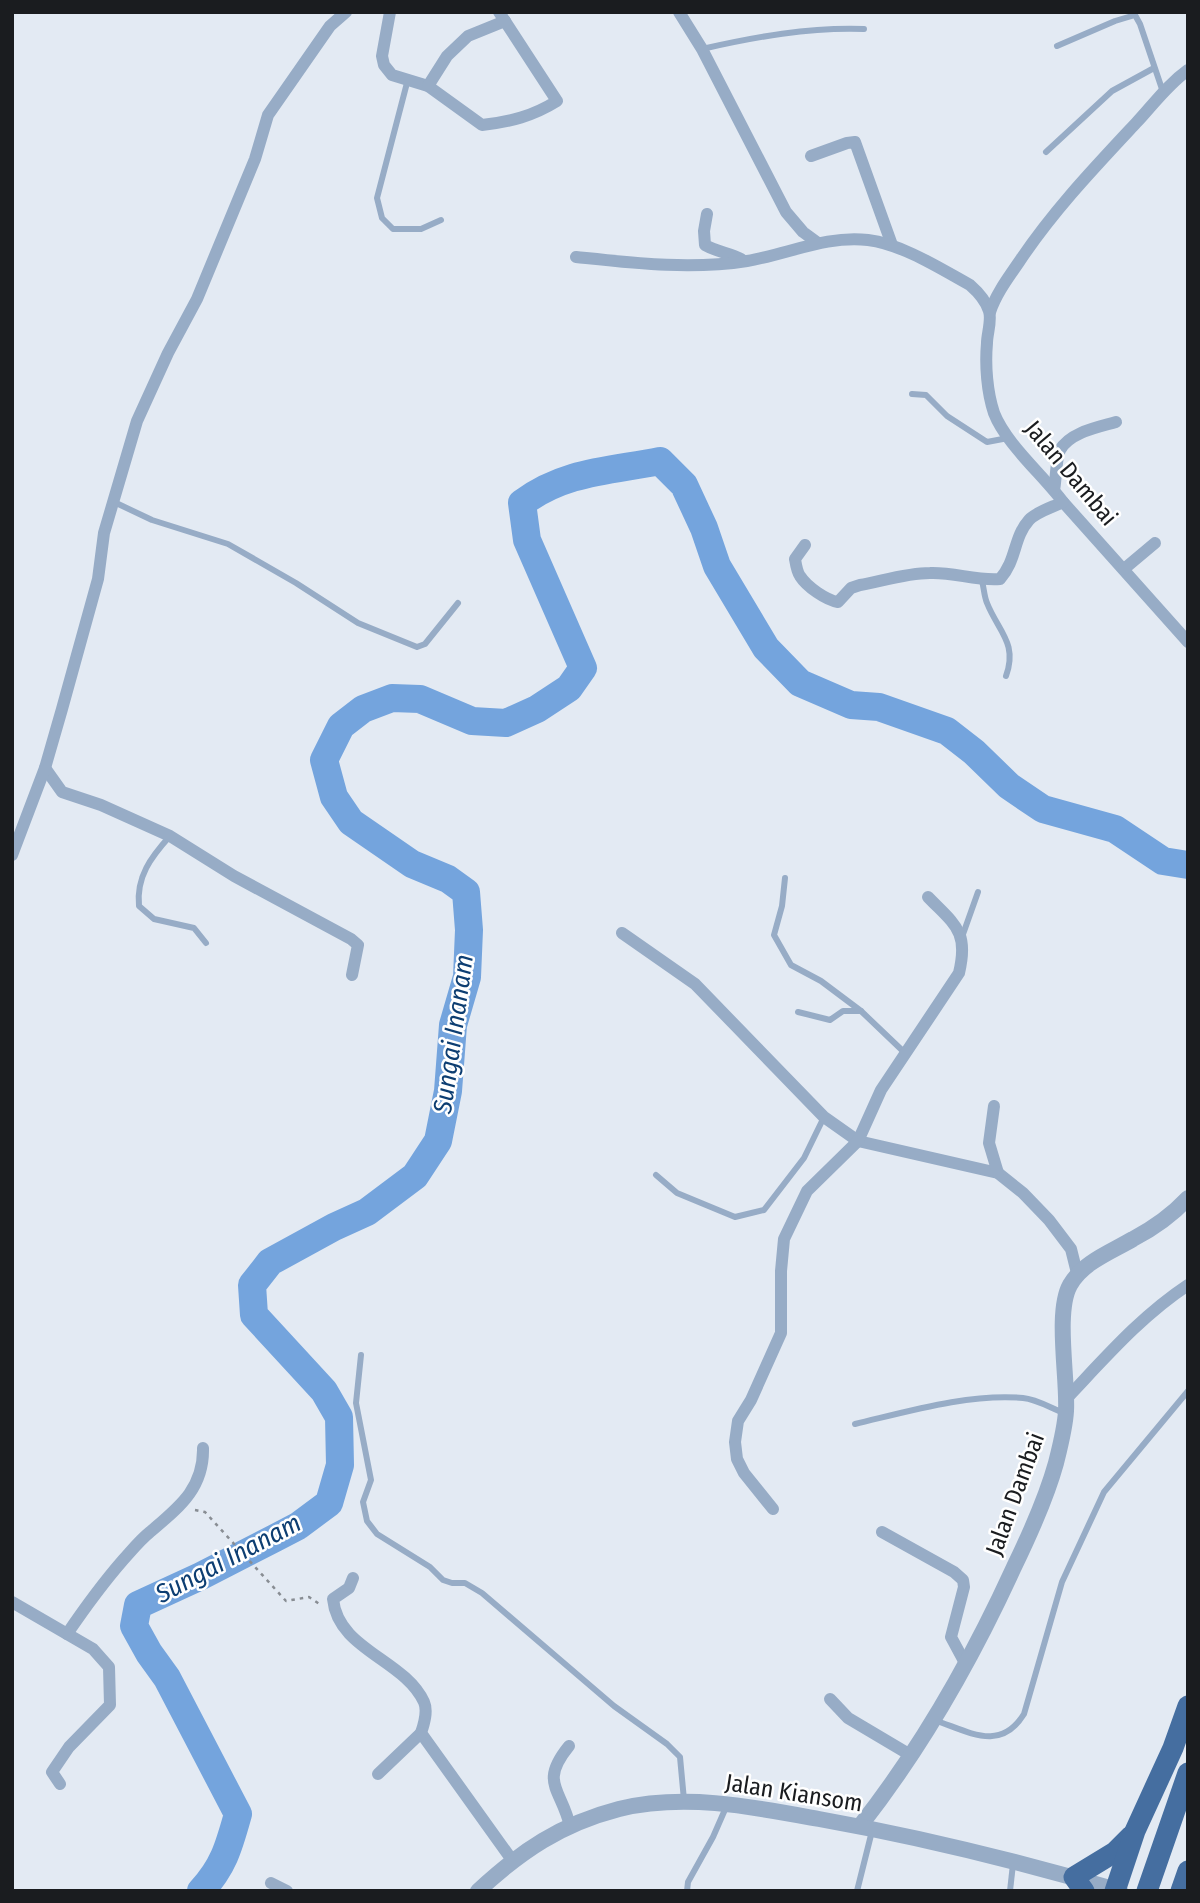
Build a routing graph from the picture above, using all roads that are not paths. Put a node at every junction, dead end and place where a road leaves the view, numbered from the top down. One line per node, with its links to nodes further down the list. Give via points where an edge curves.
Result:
1 (346, 12): 26 (street, via 323,35 268,115 255,159 197,299 137,421)
2 (390, 12): 10 (street, via 384,65 392,75)
3 (679, 12): 7 (street)
4 (502, 16): 11 (street, via 468,36 447,56); 11 (street, via 557,101 537,113 482,125)
5 (864, 29): 7 (lane, via 828,27)
6 (1057, 46): 8 (lane, via 1135,15)
7 (702, 49): 17 (street, via 786,212)
8 (1154, 68): 12 (lane); 13 (lane, via 1112,91)
9 (1188, 70): 12 (street)
10 (408, 79): 11 (street); 16 (lane, via 377,198 382,218 393,229 421,229)
11 (428, 86)
12 (1163, 92): 21 (street, via 1043,227 993,300)
13 (1046, 152)
14 (811, 156): 18 (street, via 855,142)
15 (707, 214): 20 (street, via 705,245)
16 (442, 220)
17 (818, 243): 18 (street, via 846,238); 20 (street)
18 (892, 246): 21 (street, via 970,285)
19 (576, 257): 20 (street, via 660,266)
20 (745, 261)
21 (990, 312): 24 (street, Jalan Dambai, via 986,346 989,389 995,414)
22 (912, 394): 24 (lane, via 926,394 947,416 987,442)
23 (1116, 422): 25 (street, via 1073,438 1060,450)
24 (1010, 438): 25 (street, Jalan Dambai)
25 (1054, 491): 27 (street, Jalan Dambai)
26 (113, 501): 32 (lane, via 152,520 228,544 358,623 417,647 425,644); 35 (street, via 98,579)
27 (1063, 502): 30 (street, Jalan Dambai); 31 (street, via 1030,519 1018,539 1010,568 1000,579)
28 (1155, 543): 30 (street)
29 (805, 545): 31 (street, via 795,559 799,575 832,601 838,602 860,585 928,572)
30 (1124, 569): 33 (street, Jalan Dambai)
31 (982, 581): 34 (lane, via 986,601 1006,634 1011,663)
32 (458, 603)
33 (1188, 642)
34 (1006, 676)
35 (45, 768): 36 (street, via 62,792); 37 (street)
36 (170, 836): 43 (lane, via 141,878 139,906 154,919 194,928); 44 (street, via 351,939 358,945)
37 (12, 855)
38 (785, 878): 45 (lane, via 774,935 791,965)
39 (978, 892): 42 (lane)
40 (928, 897): 42 (street)
41 (622, 933): 49 (street, via 695,984)
42 (962, 937): 47 (street, via 959,973)
43 (206, 943)
44 (352, 975)
45 (861, 1011): 46 (lane, via 843,1011 830,1020); 47 (lane)
46 (798, 1012)
47 (905, 1053): 50 (street, via 881,1090)
48 (994, 1106): 51 (street, via 989,1143)
49 (824, 1117): 50 (street); 52 (lane, via 804,1158 764,1210 735,1217 677,1193)
50 (858, 1141): 51 (street); 61 (street, via 807,1191 784,1239 781,1333 738,1420 737,1459)
51 (998, 1173): 54 (street, via 1049,1220 1070,1249)
52 (656, 1175)
53 (1188, 1198): 54 (street, via 1163,1221)
54 (1077, 1273): 58 (street, Jalan Dambai, via 1065,1304)
55 (1188, 1285): 58 (street, via 1137,1323)
56 (361, 1355): 76 (lane, via 356,1404 371,1480 363,1502 367,1521 377,1534 443,1580 465,1583 482,1593 614,1706 667,1744 680,1757)
57 (1188, 1391): 69 (lane, via 1104,1492 1062,1582 1024,1714 1016,1727 1003,1735 984,1737)
58 (1066, 1406): 59 (lane, via 1025,1398 990,1398 918,1408); 66 (street, Jalan Dambai, via 1056,1463 1027,1539)
59 (855, 1424)
60 (202, 1448): 65 (street, via 203,1463 181,1506 121,1562)
61 (773, 1509)
62 (882, 1532): 66 (street, via 962,1580 951,1637)
63 (353, 1578): 70 (street, via 349,1588 332,1599 334,1611 353,1639 412,1685 425,1703)
64 (12, 1602): 65 (street)
65 (67, 1634): 75 (street, via 93,1649 109,1667 110,1705 69,1747 52,1772)
66 (965, 1663): 69 (street, Jalan Dambai)
67 (830, 1699): 72 (street, via 848,1718)
68 (1188, 1706): 80 (highway)
69 (933, 1720): 72 (street, Jalan Dambai)
70 (421, 1733): 74 (street); 81 (street)
71 (569, 1746): 78 (street, via 555,1764 552,1781)
72 (912, 1756): 79 (street, Jalan Dambai)
73 (1188, 1773): 92 (highway)
74 (378, 1774)
75 (61, 1784)
76 (684, 1802): 77 (street, Jalan Kiansom); 78 (street, Jalan Kiansom, via 619,1809)
77 (728, 1804): 79 (street, Jalan Kiansom); 89 (lane)
78 (570, 1826): 81 (street, Jalan Kiansom)
79 (866, 1828): 82 (street, Jalan Kiansom); 90 (lane)
80 (1135, 1831): 85 (highway); 86 (highway)
81 (512, 1860): 88 (street, Jalan Kiansom)
82 (1013, 1862): 85 (street, Jalan Kiansom); 91 (lane)
83 (1188, 1871): 93 (highway)
84 (271, 1883): 87 (street)
85 (1079, 1884): 86 (street, Jalan Kiansom)
86 (1117, 1890)
87 (288, 1891)
88 (478, 1891)
89 (687, 1891)
90 (857, 1891)
91 (1010, 1891)
92 (1147, 1891)
93 (1181, 1891)

